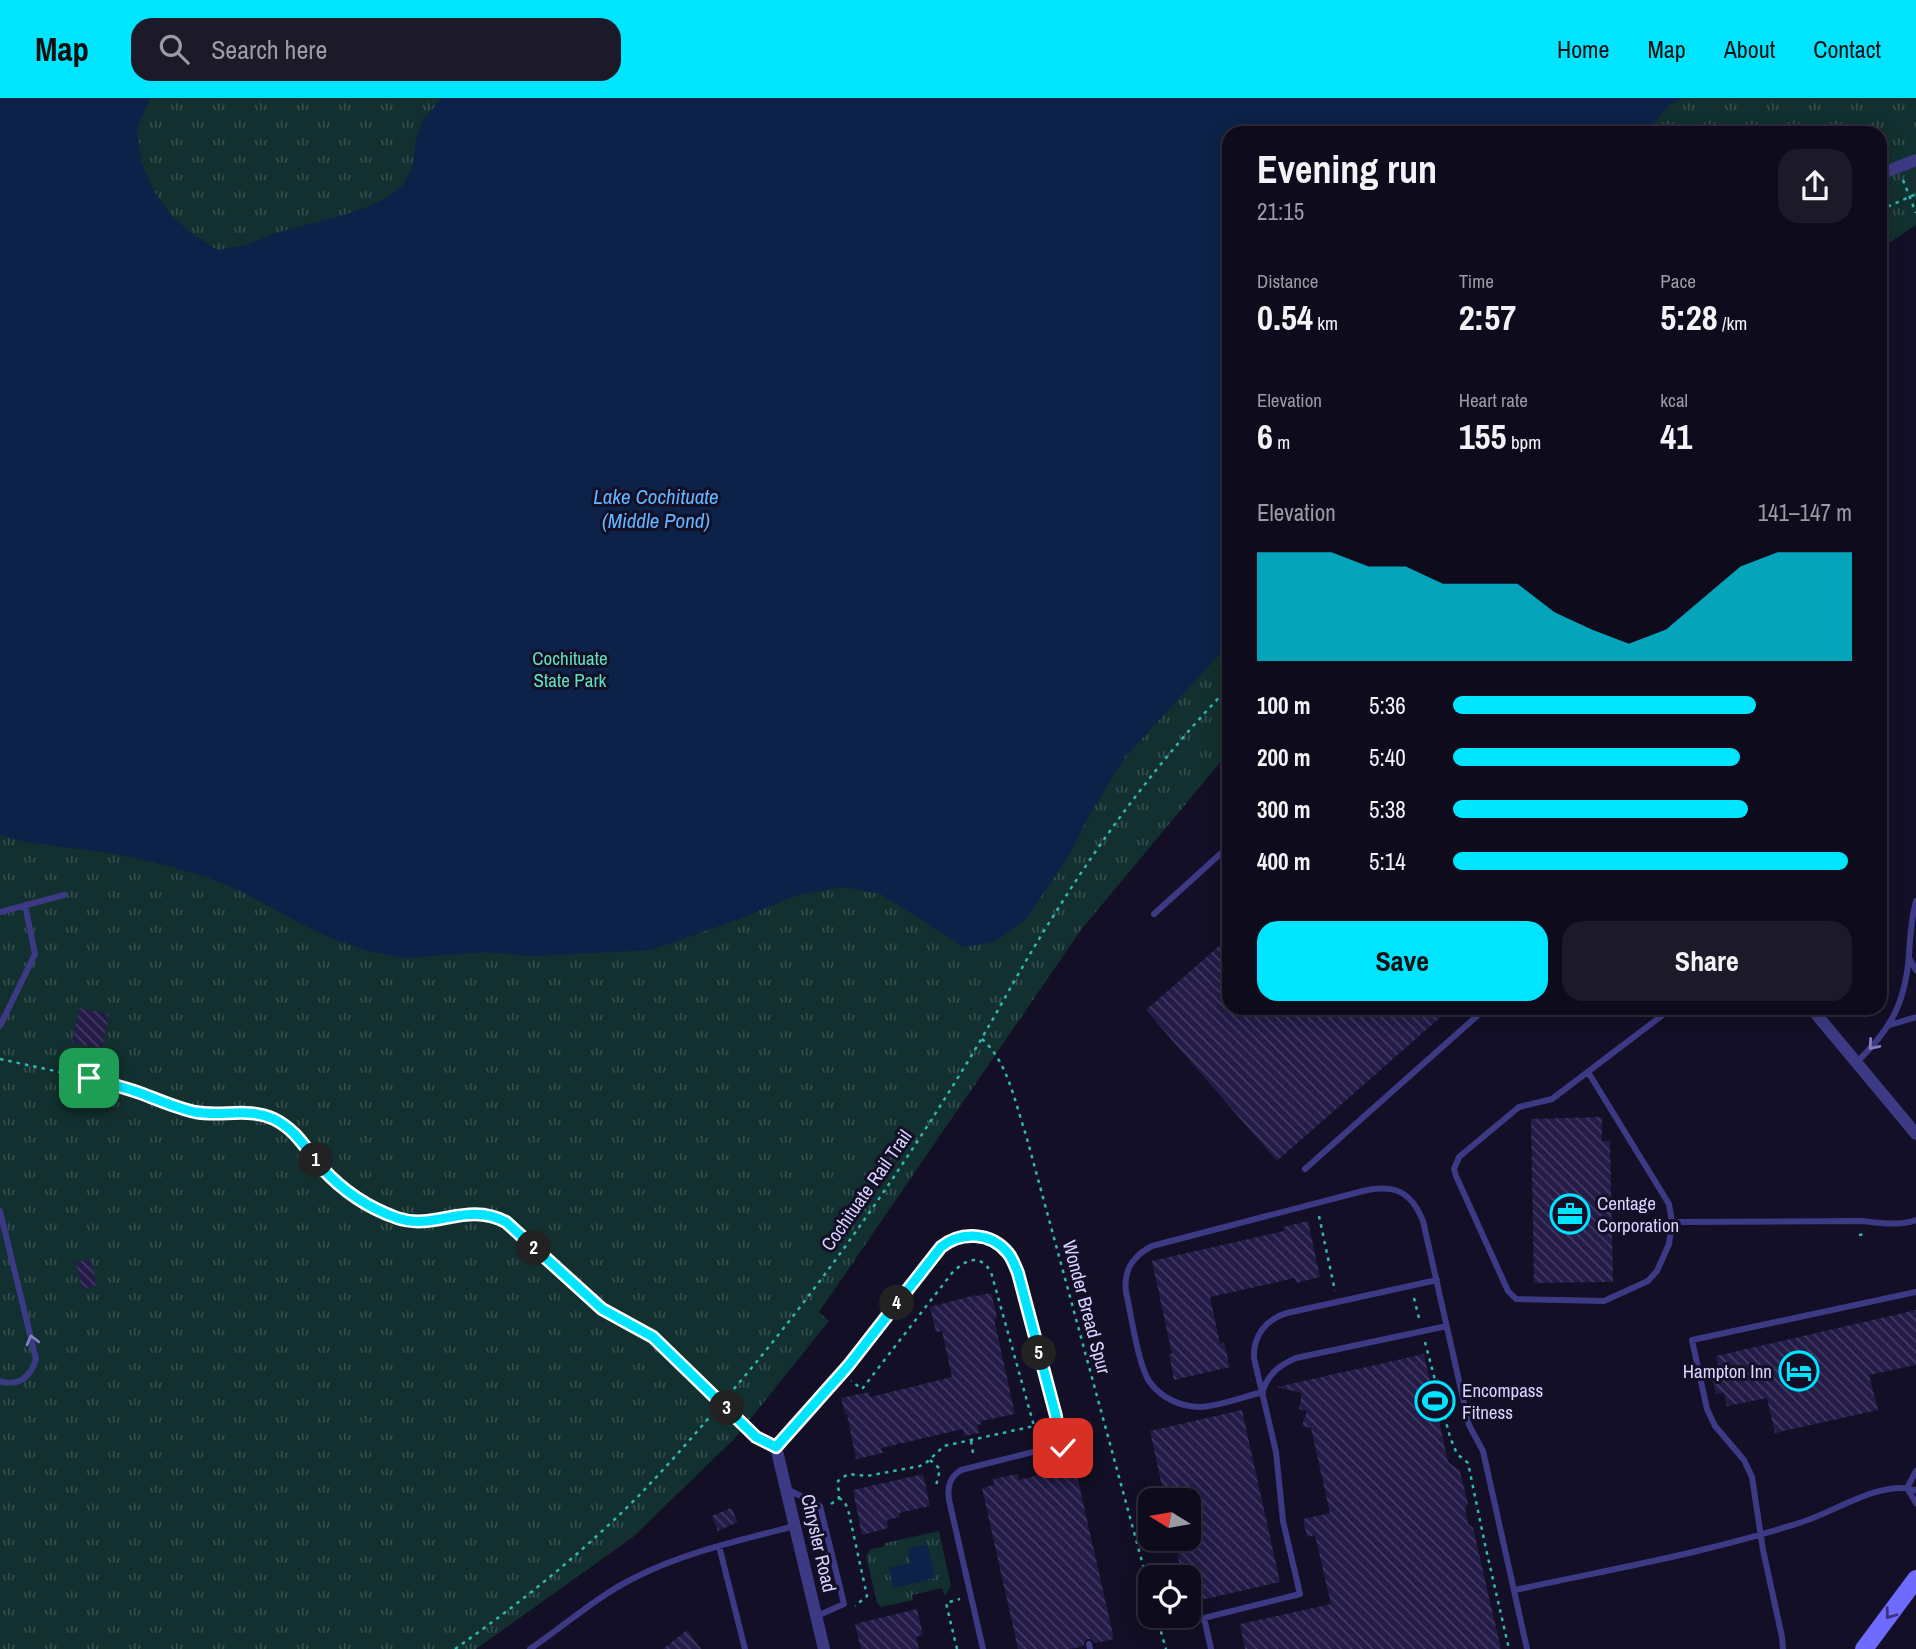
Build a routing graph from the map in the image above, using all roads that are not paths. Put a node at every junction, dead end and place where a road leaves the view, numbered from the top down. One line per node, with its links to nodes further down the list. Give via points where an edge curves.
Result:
1 (1916, 160): 2 (street)
2 (1887, 171)
3 (1222, 852): 8 (lane)
4 (64, 895): 6 (lane)
5 (1916, 901): 9 (lane, via 1910,922)
6 (25, 905): 7 (lane); 15 (lane, via 35,954)
7 (0, 912)
8 (1154, 914)
9 (1912, 957): 10 (lane); 16 (lane)
10 (1916, 970)
11 (1478, 1015): 20 (lane)
12 (1663, 1015): 18 (lane)
13 (1817, 1015): 17 (street)
14 (1916, 1017): 16 (lane)
15 (0, 1026)
16 (1888, 1026): 17 (lane, one-way to 17)
17 (1856, 1063): 19 (street)
18 (1588, 1072): 23 (lane, via 1665,1196); 23 (lane, via 1552,1099 1513,1111 1456,1162 1455,1176 1508,1291 1522,1301 1611,1299 1653,1276 1669,1244)
19 (1916, 1134)
20 (1305, 1169)
21 (0, 1211): 27 (lane, one-way to 21, via 22,1381 36,1359)
22 (1916, 1220): 23 (lane)
23 (1672, 1222)
24 (1437, 1280): 26 (lane); 28 (lane, via 1278,1316 1269,1322 1254,1348); 28 (lane, via 1423,1221 1413,1202 1387,1188 1152,1246 1136,1256 1127,1273 1126,1292 1149,1381 1181,1405 1202,1407)
25 (1916, 1292): 38 (lane, via 1692,1340 1707,1409 1752,1477)
26 (1447, 1326): 28 (lane, via 1296,1358 1276,1368); 41 (lane, via 1469,1425 1483,1451)
27 (0, 1381)
28 (1262, 1392): 47 (lane, via 1300,1594 1204,1618)
29 (1055, 1441): 30 (lane, via 1056,1416 1015,1265 998,1244 965,1236 937,1252 848,1366); 31 (lane, via 1063,1448); 46 (lane, via 1045,1450 961,1470 948,1486)
30 (776, 1447): 34 (street, Chrysler Road)
31 (1068, 1468)
32 (1916, 1471): 33 (lane)
33 (1907, 1488): 35 (lane); 36 (lane); 38 (lane, via 1869,1495)
34 (787, 1489): 37 (street, Chrysler Road); 42 (lane, via 820,1506 844,1604)
35 (1916, 1490)
36 (1916, 1503)
37 (796, 1526): 39 (lane); 42 (street, Chrysler Road)
38 (1760, 1536): 41 (lane); 49 (lane)
39 (719, 1546): 43 (lane, via 621,1585); 44 (lane)
40 (1914, 1580): 50 (main road, one-way to 50)
41 (1515, 1590): 48 (lane)
42 (817, 1616): 45 (street, Chrysler Road)
43 (530, 1649)
44 (746, 1649)
45 (824, 1649)
46 (983, 1649)
47 (1211, 1649)
48 (1528, 1649)
49 (1783, 1649)
50 (1864, 1649)

